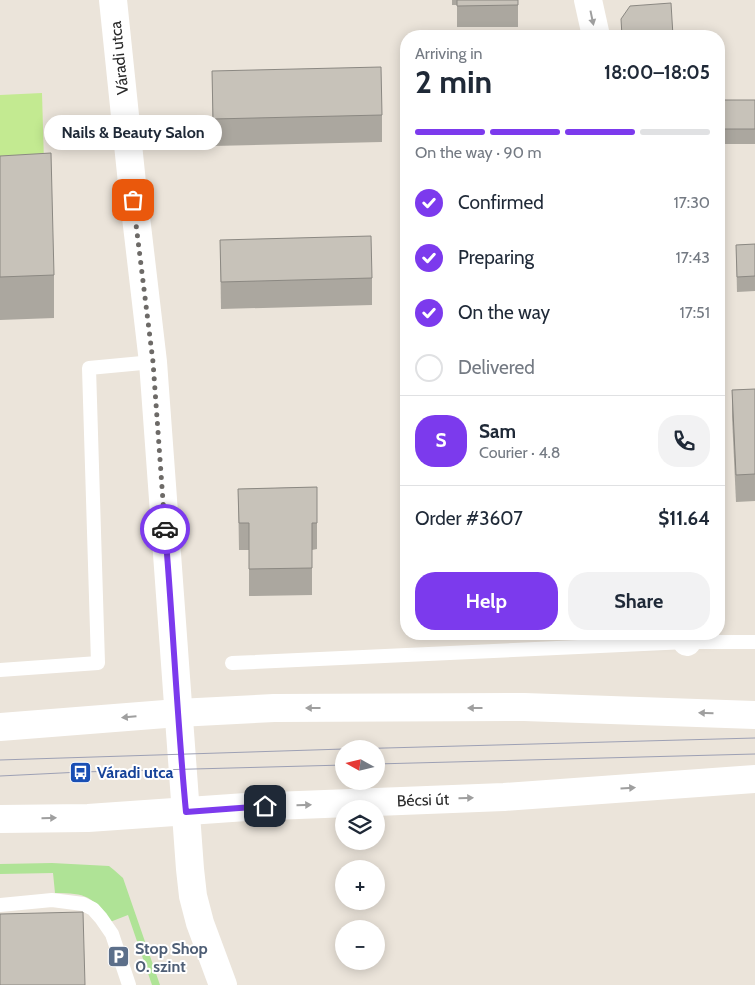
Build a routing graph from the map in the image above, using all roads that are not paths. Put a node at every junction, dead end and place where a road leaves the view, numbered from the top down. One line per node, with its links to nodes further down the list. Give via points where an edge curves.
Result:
1 (113, 0): 4 (main road, Váradi utca)
2 (588, 0): 3 (main road, one-way to 3)
3 (595, 30)
4 (153, 362): 9 (lane, via 89,368 98,663); 10 (main road, Váradi utca)
5 (650, 640): 8 (lane)
6 (720, 640): 7 (lane)
7 (755, 642)
8 (232, 663)
9 (0, 670)
10 (178, 713): 11 (main road, one-way to 10, via 524,707 274,708); 12 (main road, one-way to 12); 14 (main road, Váradi utca)
11 (755, 715)
12 (0, 727)
13 (755, 778): 14 (main road, Bécsi út, one-way to 13, via 504,797)
14 (186, 812): 15 (main road, Bécsi út, one-way to 14); 18 (main road, Váradi utca, via 193,896)
15 (0, 819)
16 (0, 905): 17 (lane, via 52,900 83,904 93,910 112,934)
17 (128, 985)
18 (223, 985)

